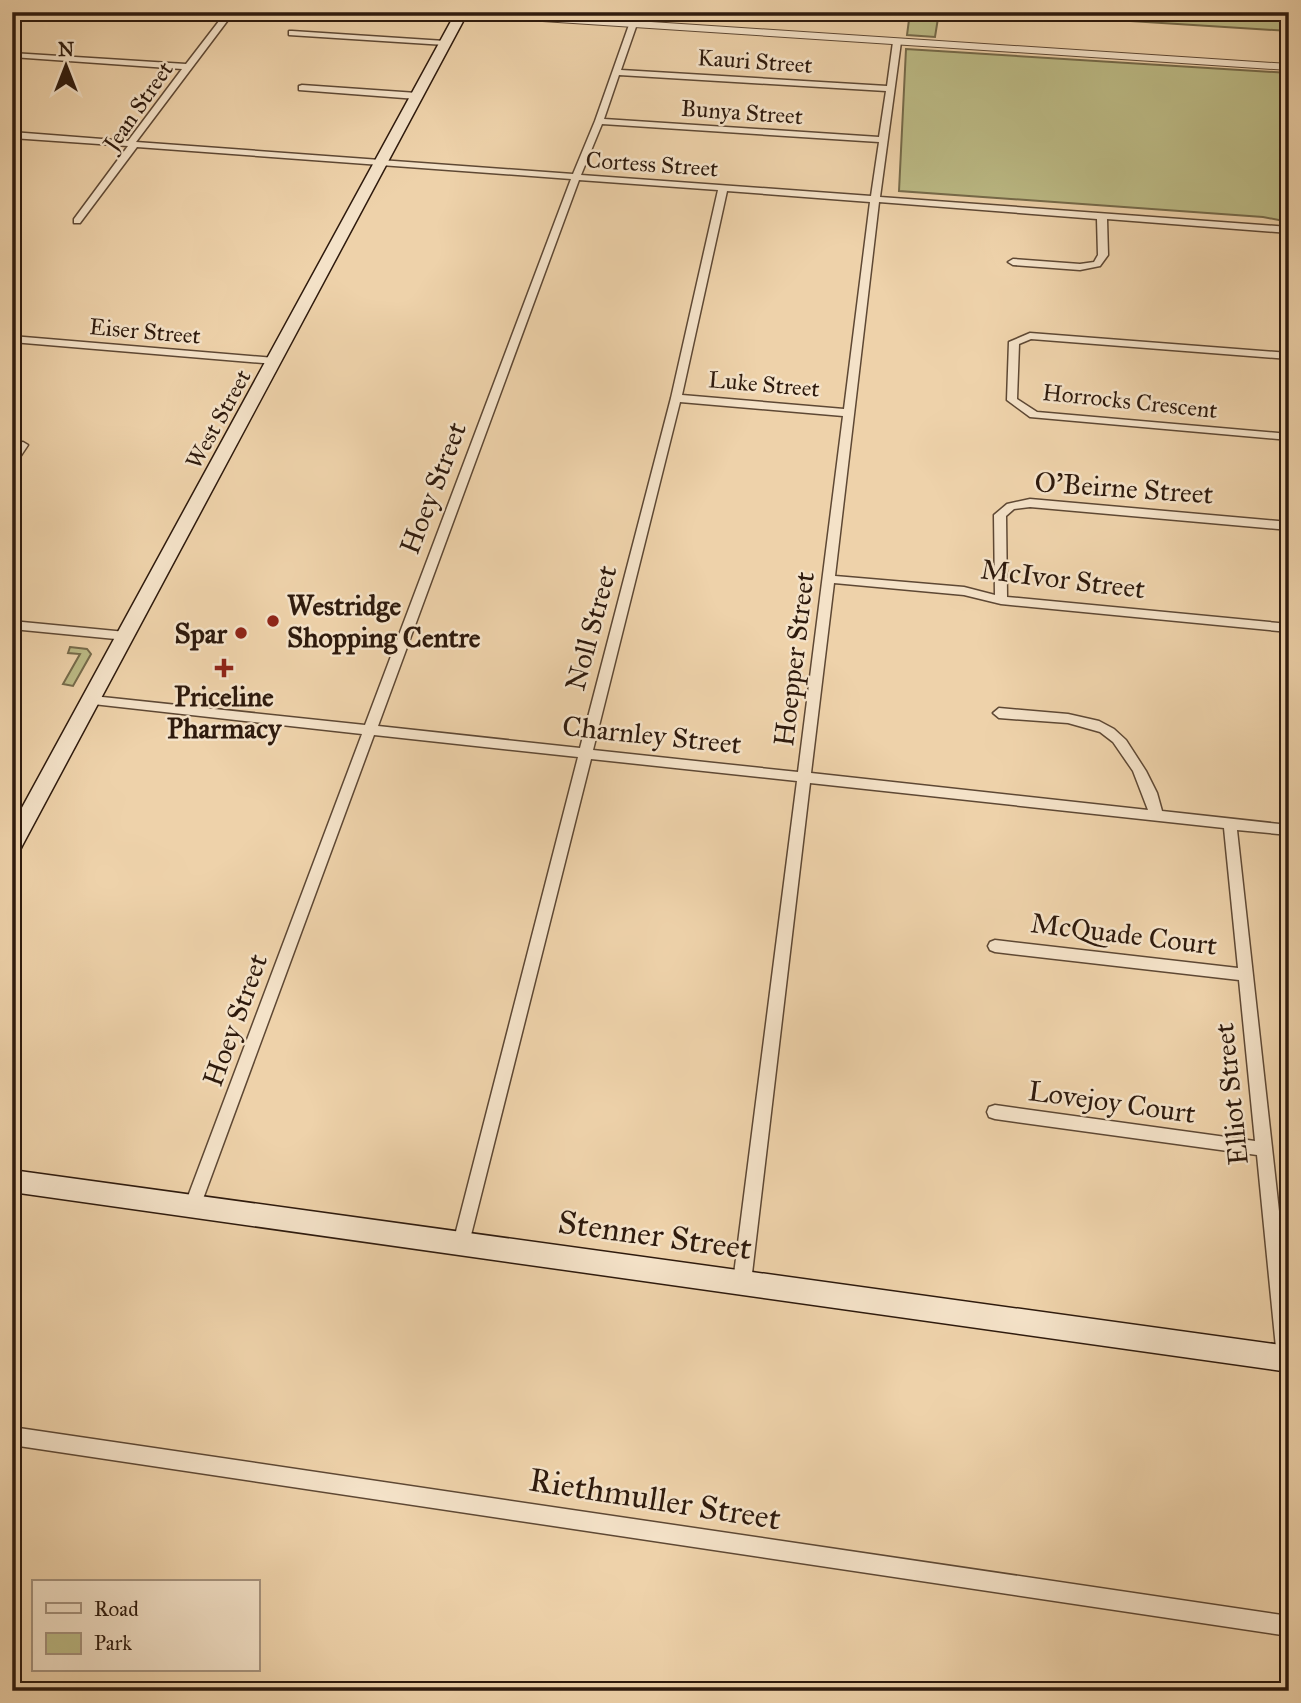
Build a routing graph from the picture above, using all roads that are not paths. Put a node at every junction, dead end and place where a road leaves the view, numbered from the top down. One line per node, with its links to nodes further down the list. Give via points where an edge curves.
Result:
1 (230, 12): 9 (street, Jean Street)
2 (450, 12): 3 (street)
3 (462, 13): 4 (street); 7 (main road, West Street)
4 (633, 24): 6 (street); 11 (street, Hoey Street)
5 (292, 33): 7 (street)
6 (897, 42): 10 (street); 13 (street, Hoepper Street)
7 (445, 43): 14 (main road, West Street)
8 (12, 55): 9 (street)
9 (189, 67): 18 (street, Jean Street)
10 (1289, 67)
11 (617, 72): 13 (street, Kauri Street); 15 (street, Hoey Street)
12 (302, 88): 14 (street)
13 (890, 89): 17 (street, Hoepper Street)
14 (417, 96): 19 (main road, West Street)
15 (599, 121): 17 (street, Bunya Street); 20 (street, Hoey Street)
16 (12, 135): 18 (street, Cortess Street)
17 (883, 141): 22 (street, Hoepper Street)
18 (133, 144): 19 (street, Cortess Street); 24 (street, Jean Street)
19 (382, 162): 20 (street, Cortess Street); 29 (main road, West Street)
20 (576, 177): 21 (street, Cortess Street); 43 (street, Hoey Street)
21 (723, 188): 22 (street, Cortess Street); 30 (street, Noll Street)
22 (875, 199): 23 (street, Cortess Street); 31 (street, Hoepper Street)
23 (1102, 216): 25 (street, Cortess Street); 26 (street, via 1102,255 1097,264)
24 (77, 221)
25 (1289, 230)
26 (1013, 262)
27 (12, 339): 29 (street, Eiser Street)
28 (1289, 356): 32 (street, Horrocks Crescent, via 1030,336 1014,342 1012,400 1034,415)
29 (275, 361): 40 (main road, West Street)
30 (676, 398): 31 (street, Luke Street); 44 (street, Noll Street)
31 (849, 413): 36 (street, Hoepper Street)
32 (1289, 436)
33 (23, 445): 34 (street)
34 (12, 461)
35 (1289, 527): 37 (street, O'Beirne Street, via 1030,503 1011,506 1000,515)
36 (830, 579): 37 (street, McIvor Street, via 964,591); 45 (street, Hoepper Street)
37 (1001, 600): 39 (street, McIvor Street)
38 (12, 625): 40 (street)
39 (1289, 628)
40 (126, 636): 41 (main road, West Street)
41 (93, 700): 43 (street, Charnley Street); 49 (main road, West Street)
42 (999, 713): 46 (street, via 1084,722 1105,729 1119,740 1144,778)
43 (369, 730): 44 (street, Charnley Street); 55 (street, Hoey Street)
44 (584, 753): 45 (street, Charnley Street); 56 (street, Noll Street)
45 (804, 776): 46 (street, Charnley Street); 57 (street, Hoepper Street)
46 (1156, 815): 47 (street, Charnley Street)
47 (1230, 824): 48 (street, Charnley Street); 51 (street, Elliot Street)
48 (1289, 830)
49 (12, 846)
50 (995, 946): 51 (street, McQuade Court)
51 (1246, 975): 53 (street, Elliot Street)
52 (995, 1112): 53 (street, Lovejoy Court)
53 (1263, 1149): 58 (street, Elliot Street)
54 (12, 1181): 55 (main road, Stenner Street)
55 (192, 1207): 56 (main road, Stenner Street)
56 (461, 1242): 57 (main road, Stenner Street)
57 (742, 1282): 58 (main road, Stenner Street)
58 (1288, 1358)
59 (12, 1436): 60 (street, Riethmuller Street)
60 (1289, 1626)

